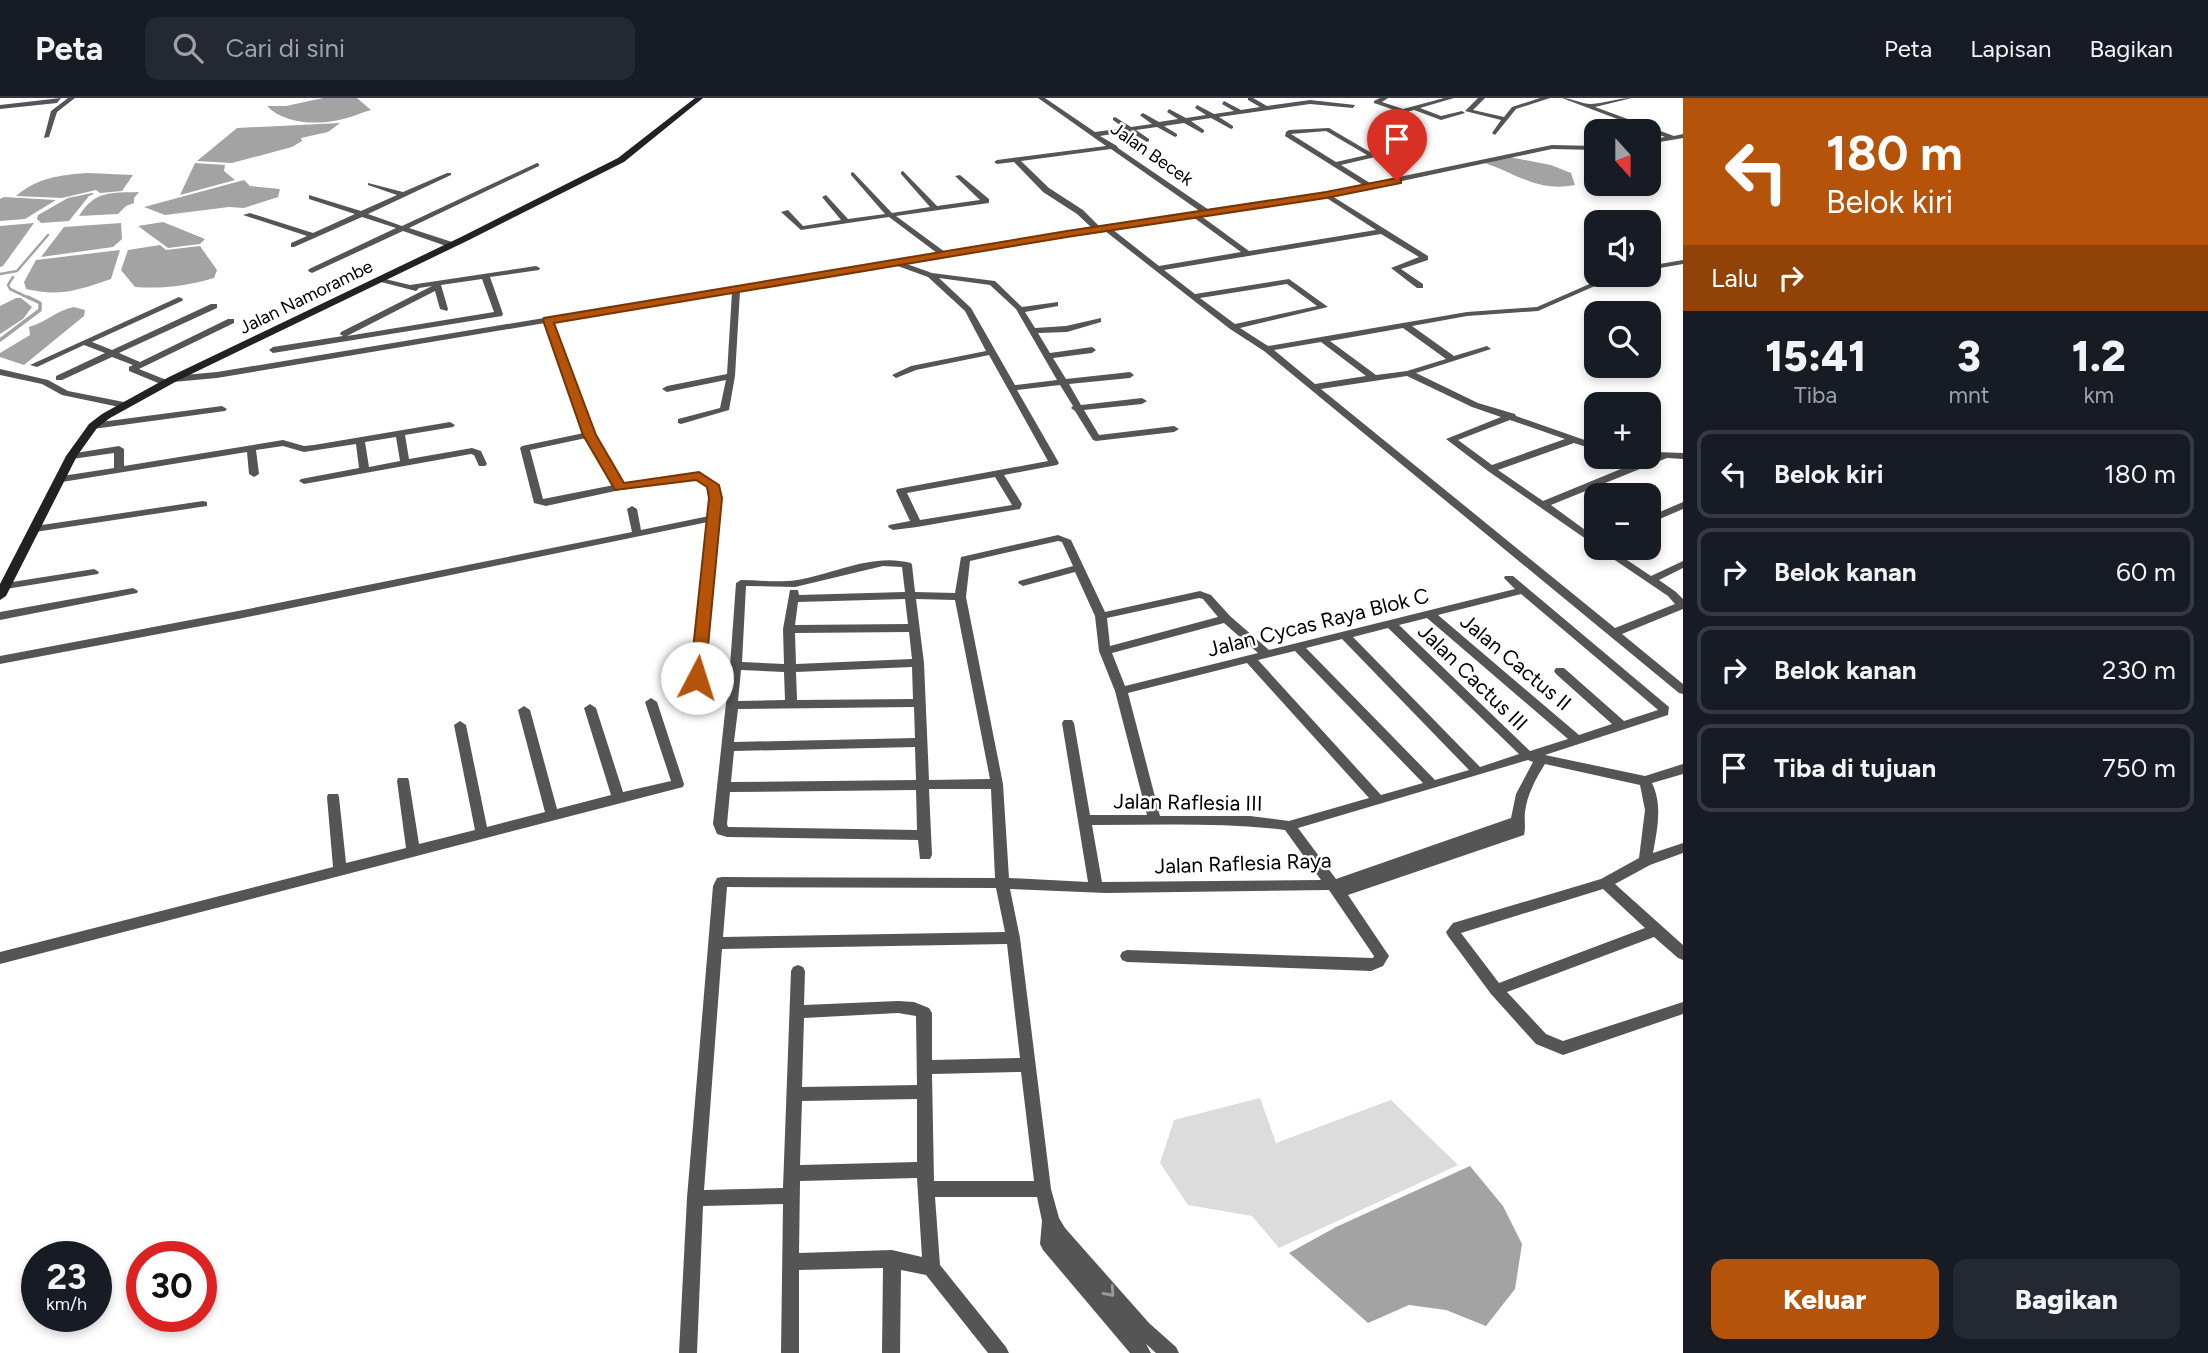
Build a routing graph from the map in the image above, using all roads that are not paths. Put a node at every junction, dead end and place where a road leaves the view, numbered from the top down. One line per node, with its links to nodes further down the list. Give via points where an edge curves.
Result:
1 (58, 98): 17 (street)
2 (72, 98): 38 (street, via 54,111)
3 (699, 98): 73 (main road, Jalan Namorambe, via 621,160)
4 (1041, 98): 35 (street, Jalan Becek)
5 (1280, 98): 14 (street)
6 (1385, 98): 20 (street, via 1376,102 1399,110)
7 (1451, 98): 20 (street)
8 (1482, 98): 28 (street, via 1468,111)
9 (1565, 98): 16 (street)
10 (1629, 98): 16 (street)
11 (1250, 99): 19 (street)
12 (1539, 99): 28 (street, via 1514,108)
13 (1224, 103): 23 (street)
14 (1291, 104): 15 (street); 19 (street); 22 (street)
15 (1353, 106)
16 (1589, 106): 39 (street)
17 (0, 107)
18 (1197, 107): 26 (street)
19 (1266, 108): 23 (street)
20 (1414, 108): 24 (street, via 1441,118)
21 (1169, 111): 29 (street)
22 (1304, 111)
23 (1240, 112): 26 (street)
24 (1462, 113)
25 (1143, 116): 30 (street)
26 (1213, 116): 29 (street); 31 (street)
27 (1115, 119): 32 (street)
28 (1504, 119): 34 (street)
29 (1186, 121): 30 (street); 33 (street)
30 (1159, 125): 32 (street); 36 (street)
31 (1231, 127)
32 (1131, 130): 35 (street); 41 (street)
33 (1202, 131)
34 (1495, 133)
35 (1097, 134): 40 (street, Jalan Becek)
36 (1175, 135)
37 (1683, 136): 39 (street)
38 (46, 137)
39 (1670, 139): 42 (street); 45 (street)
40 (1105, 140): 43 (street, Jalan Becek); 46 (street)
41 (1147, 140)
42 (1661, 140)
43 (1115, 147): 47 (street); 63 (street, Jalan Becek)
44 (1584, 148): 56 (street, via 1552,147)
45 (1683, 148)
46 (1002, 153)
47 (1016, 160): 48 (street); 70 (street, via 1046,190)
48 (997, 162)
49 (1335, 165): 49 (street, via 1287,135 1287,133 1327,128 1373,156); 56 (street)
50 (537, 166): 69 (street)
51 (903, 173): 61 (street)
52 (449, 174): 57 (street)
53 (853, 174): 66 (street)
54 (958, 176): 61 (street, via 986,201)
55 (370, 184): 57 (street)
56 (1371, 187): 58 (street)
57 (405, 195): 64 (street)
58 (1326, 195): 63 (street); 71 (street)
59 (312, 197): 64 (street)
60 (826, 197): 68 (street)
61 (936, 209): 66 (street)
62 (785, 212): 68 (street, via 799,228)
63 (1208, 213): 67 (street)
64 (363, 214): 69 (street); 72 (street)
65 (247, 215): 72 (street)
66 (890, 215): 68 (street); 75 (street)
67 (1195, 215): 70 (street); 76 (street)
68 (846, 221)
69 (402, 228): 73 (street); 82 (street)
70 (1104, 230): 75 (street); 81 (street)
71 (1383, 231): 76 (street); 87 (street, via 1425,258 1395,268)
72 (314, 236): 74 (street)
73 (449, 244): 85 (main road, Jalan Namorambe)
74 (294, 245)
75 (944, 254): 78 (street)
76 (1250, 254): 81 (street)
77 (1683, 262): 79 (street)
78 (894, 263): 83 (street); 90 (street)
79 (1661, 266)
80 (536, 268): 84 (street)
81 (1159, 268): 92 (street)
82 (312, 271)
83 (931, 275): 97 (street, via 989,282); 111 (street, via 968,310)
84 (485, 276): 86 (street); 105 (street, via 499,314)
85 (380, 279): 88 (street); 124 (main road, Jalan Namorambe)
86 (437, 285): 88 (street); 91 (street); 96 (street)
87 (1420, 286)
88 (411, 287): 91 (street)
89 (1588, 287): 101 (street, via 1538,309 1472,313)
90 (736, 291): 98 (street); 121 (street)
91 (426, 293): 105 (street)
92 (1195, 296): 102 (street); 102 (street, via 1289,281 1324,307)
93 (179, 299): 106 (street)
94 (1055, 304): 97 (street)
95 (214, 306): 112 (street)
96 (444, 309)
97 (1020, 310): 103 (street)
98 (548, 320): 124 (street); 139 (street)
99 (1098, 320): 103 (street, via 1067,329)
100 (231, 321): 116 (street)
101 (1405, 325): 104 (street); 114 (street)
102 (1233, 327): 107 (street)
103 (1032, 331): 113 (street)
104 (1324, 340): 107 (street); 123 (street)
105 (331, 341): 109 (street)
106 (84, 342): 112 (street); 115 (street)
107 (1267, 349): 126 (street)
108 (1487, 349): 114 (street)
109 (273, 350)
110 (1092, 350): 113 (street)
111 (992, 352): 119 (street); 127 (street)
112 (112, 353): 116 (street); 122 (street)
113 (1046, 356): 125 (street)
114 (1452, 359): 118 (street)
115 (34, 365)
116 (141, 365): 124 (street, via 132,369)
117 (0, 372): 130 (street, via 45,382 65,393)
118 (1408, 373): 123 (street); 133 (street, via 1475,405)
119 (896, 375)
120 (1130, 375): 125 (street)
121 (731, 376): 128 (street); 134 (street, via 723,411)
122 (59, 378)
123 (1374, 378): 126 (street)
124 (170, 381): 130 (main road, Jalan Namorambe)
125 (1061, 383): 127 (street); 131 (street)
126 (1313, 387): 190 (street)
127 (1010, 388): 154 (street, via 1054,464)
128 (667, 389)
129 (1142, 401): 131 (street)
130 (124, 405): 136 (main road, Jalan Namorambe)
131 (1076, 408): 137 (street, via 1099,439)
132 (222, 409): 136 (street)
133 (1512, 416): 141 (street); 151 (street, via 1451,439)
134 (681, 421)
135 (450, 425): 138 (street)
136 (93, 426): 146 (main road, Jalan Namorambe)
137 (1174, 429)
138 (400, 433): 140 (street); 148 (street)
139 (589, 435): 157 (street); 157 (street, via 525,448 537,499 546,503)
140 (360, 440): 143 (street, via 304,449 288,443); 152 (street)
141 (1572, 440): 142 (street); 151 (street)
142 (1584, 444)
143 (251, 448): 150 (street); 153 (street)
144 (1661, 454): 145 (street)
145 (1667, 454): 147 (street); 160 (street)
146 (72, 456): 150 (street, via 119,449); 155 (main road, Jalan Namorambe)
147 (1683, 456)
148 (405, 462): 149 (street, via 472,451 478,453); 152 (street)
149 (482, 464)
150 (119, 469): 155 (street)
151 (1491, 469): 160 (street)
152 (364, 470): 156 (street)
153 (254, 474)
154 (998, 474): 164 (street, via 901,491); 164 (street, via 1016,507)
155 (62, 479): 166 (main road, Jalan Namorambe)
156 (304, 481)
157 (620, 487): 163 (street, via 704,478 715,491)
158 (203, 503): 166 (street)
159 (1683, 505): 162 (street)
160 (1545, 506): 168 (street)
161 (632, 509): 167 (street)
162 (1661, 515)
163 (713, 518): 167 (street); 201 (street)
164 (918, 524): 165 (street)
165 (893, 527)
166 (35, 528): 178 (main road, Jalan Namorambe)
167 (637, 533): 196 (street)
168 (1584, 534)
169 (1620, 560): 174 (street)
170 (1683, 564): 174 (street)
171 (1079, 568): 175 (street); 181 (street, via 1062,538 967,558); 185 (street)
172 (94, 572): 178 (street)
173 (1510, 578): 177 (street)
174 (1651, 580): 190 (street, via 1682,605)
175 (1023, 583)
176 (794, 584): 180 (street, via 872,565 902,563); 182 (street); 198 (street, via 741,583)
177 (1524, 590): 183 (street, Jalan Cycas Raya Blok C); 212 (street, via 1664,709 1662,714)
178 (3, 591)
179 (133, 592): 184 (street)
180 (912, 595): 181 (street); 182 (street); 188 (street)
181 (960, 597): 222 (street)
182 (794, 599): 189 (street)
183 (1430, 614): 187 (street, Jalan Cycas Raya Blok C); 213 (street, Jalan Cactus II)
184 (0, 616)
185 (1101, 616): 186 (street, via 1195,593 1207,597); 193 (street)
186 (1226, 619): 193 (street); 194 (street)
187 (1392, 625): 191 (street, Jalan Cycas Raya Blok C); 216 (street, Jalan Cactus III)
188 (915, 628): 189 (street); 197 (street)
189 (789, 629): 199 (street)
190 (1613, 633): 202 (street)
191 (1345, 635): 192 (street, Jalan Cycas Raya Blok C); 218 (street)
192 (1298, 647): 194 (street, Jalan Cycas Raya Blok C); 223 (street)
193 (1105, 651): 203 (street)
194 (1268, 654): 195 (street, Jalan Cycas Raya Blok C)
195 (1250, 659): 203 (street, Jalan Cycas Raya Blok C); 227 (street)
196 (0, 660)
197 (918, 663): 199 (street); 205 (street)
198 (736, 666): 199 (street); 207 (street)
199 (791, 668): 206 (street)
200 (1560, 671): 212 (street)
201 (697, 678)
202 (1683, 690)
203 (1121, 691): 230 (street)
204 (651, 702): 226 (street, via 678,784)
205 (919, 703): 206 (street); 214 (street)
206 (791, 704): 207 (street)
207 (731, 705): 215 (street)
208 (590, 708): 226 (street)
209 (524, 710): 228 (street)
210 (1068, 723): 229 (street)
211 (460, 725): 232 (street)
212 (1621, 725): 213 (street)
213 (1576, 739): 216 (street)
214 (920, 743): 215 (street); 221 (street)
215 (729, 747): 224 (street)
216 (1535, 758): 218 (street); 220 (street); 242 (street, Jalan Raflesia Raya, via 1516,821)
217 (1683, 769): 220 (street)
218 (1478, 772): 223 (street)
219 (403, 781): 235 (street)
220 (1645, 781): 237 (street, via 1654,805)
221 (922, 783): 222 (street); 224 (street); 233 (street)
222 (997, 784): 239 (street)
223 (1432, 785): 227 (street)
224 (726, 787): 233 (street, via 720,824 727,832)
225 (333, 797): 238 (street)
226 (618, 798): 228 (street)
227 (1379, 801): 231 (street)
228 (552, 815): 232 (street)
229 (1086, 820): 230 (street, Jalan Raflesia III); 241 (street)
230 (1155, 822): 231 (street, Jalan Raflesia III, via 1250,821)
231 (1289, 827): 242 (street)
232 (482, 833): 235 (street)
233 (923, 835): 236 (street)
234 (1683, 848): 237 (street)
235 (413, 851): 238 (street)
236 (925, 855)
237 (1645, 861): 240 (street)
238 (340, 870): 248 (street)
239 (1002, 883): 241 (street, Jalan Raflesia Raya); 244 (street); 245 (street, via 725,881 720,886)
240 (1605, 883): 243 (street); 250 (street, via 1453,930)
241 (1096, 887): 242 (street, Jalan Raflesia Raya)
242 (1336, 889): 247 (street, via 1382,956 1378,962)
243 (1656, 930): 246 (street); 250 (street)
244 (1013, 938): 245 (street); 253 (street)
245 (717, 943): 262 (street)
246 (1683, 954)
247 (1127, 956)
248 (0, 958)
249 (798, 971): 252 (street)
250 (1496, 990): 251 (street, via 1541,1039 1563,1048)
251 (1683, 1007)
252 (797, 1012): 254 (street, via 920,1009 925,1016); 256 (street)
253 (1028, 1065): 254 (street); 260 (street)
254 (925, 1068): 255 (street)
255 (924, 1093): 256 (street); 257 (street)
256 (794, 1094): 258 (street)
257 (925, 1170): 258 (street); 259 (street)
258 (792, 1172): 261 (street)
259 (927, 1189): 260 (street); 265 (street)
260 (1043, 1189): 266 (street, via 1051,1221 1049,1244)
261 (790, 1196): 262 (street); 264 (street)
262 (695, 1198): 267 (street)
263 (892, 1259): 264 (street); 265 (street); 269 (street)
264 (792, 1262): 268 (street)
265 (930, 1268): 270 (street)
266 (1139, 1342): 271 (street)
267 (688, 1353)
268 (790, 1353)
269 (891, 1353)
270 (1000, 1353)
271 (1170, 1353)

